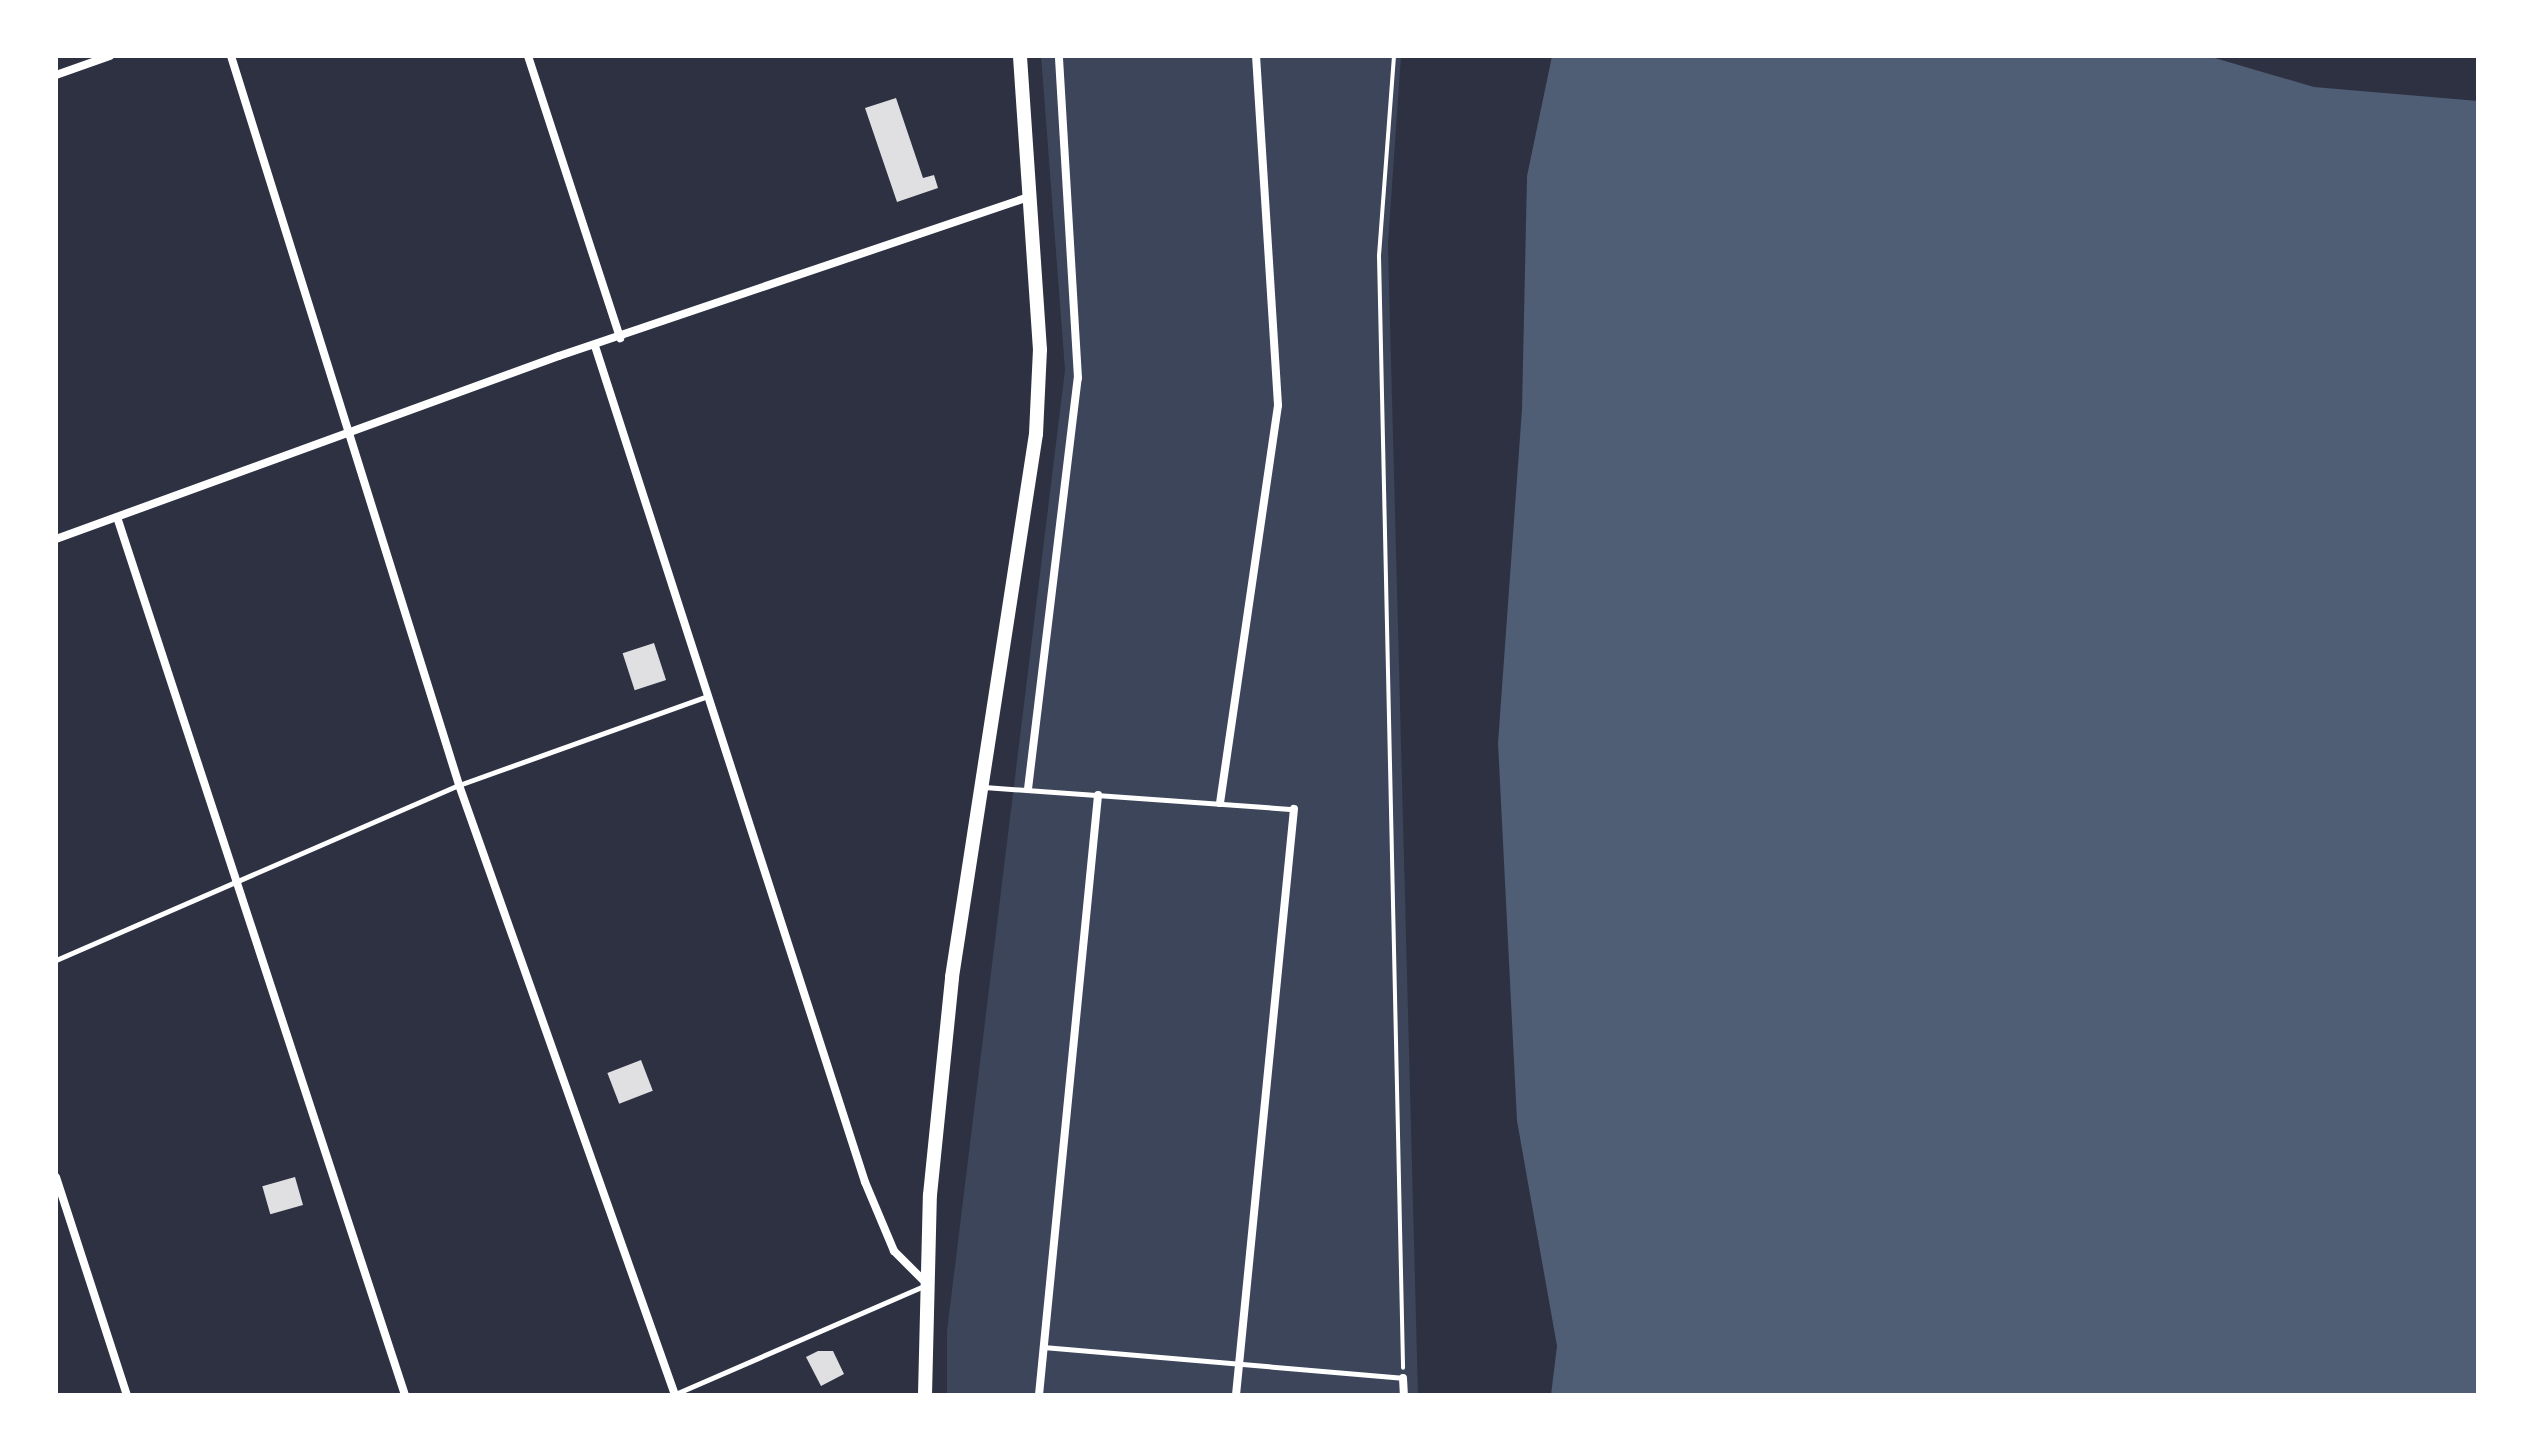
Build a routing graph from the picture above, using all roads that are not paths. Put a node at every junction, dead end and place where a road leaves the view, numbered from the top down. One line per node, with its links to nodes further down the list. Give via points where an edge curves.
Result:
1 (110, 56): 7 (street)
2 (231, 56): 11 (street)
3 (528, 56): 9 (street)
4 (1020, 56): 8 (main road)
5 (1059, 56): 17 (street, via 1078,378)
6 (1256, 56): 19 (street, via 1278,405)
7 (56, 75)
8 (1032, 196): 9 (street); 16 (main road, via 1040,350 1036,434)
9 (620, 338): 10 (street)
10 (595, 346): 11 (street); 14 (street)
11 (349, 438): 12 (street); 15 (street)
12 (117, 517): 13 (street); 21 (street)
13 (56, 539)
14 (707, 696): 15 (lane); 24 (street, via 865,1182 894,1251)
15 (459, 785): 21 (lane); 30 (street)
16 (983, 787): 17 (lane); 24 (main road, via 952,977)
17 (1028, 789): 18 (lane)
18 (1098, 795): 19 (lane); 25 (street)
19 (1220, 803): 20 (lane)
20 (1294, 809): 26 (street)
21 (237, 877): 22 (lane); 29 (street)
22 (56, 960)
23 (56, 1177): 28 (street)
24 (927, 1284): 30 (lane); 31 (main road)
25 (1043, 1347): 26 (lane); 32 (street)
26 (1236, 1367): 27 (lane); 33 (street)
27 (1403, 1378): 34 (street)
28 (127, 1395)
29 (405, 1395)
30 (673, 1395)
31 (925, 1395)
32 (1039, 1395)
33 (1236, 1395)
34 (1404, 1395)

